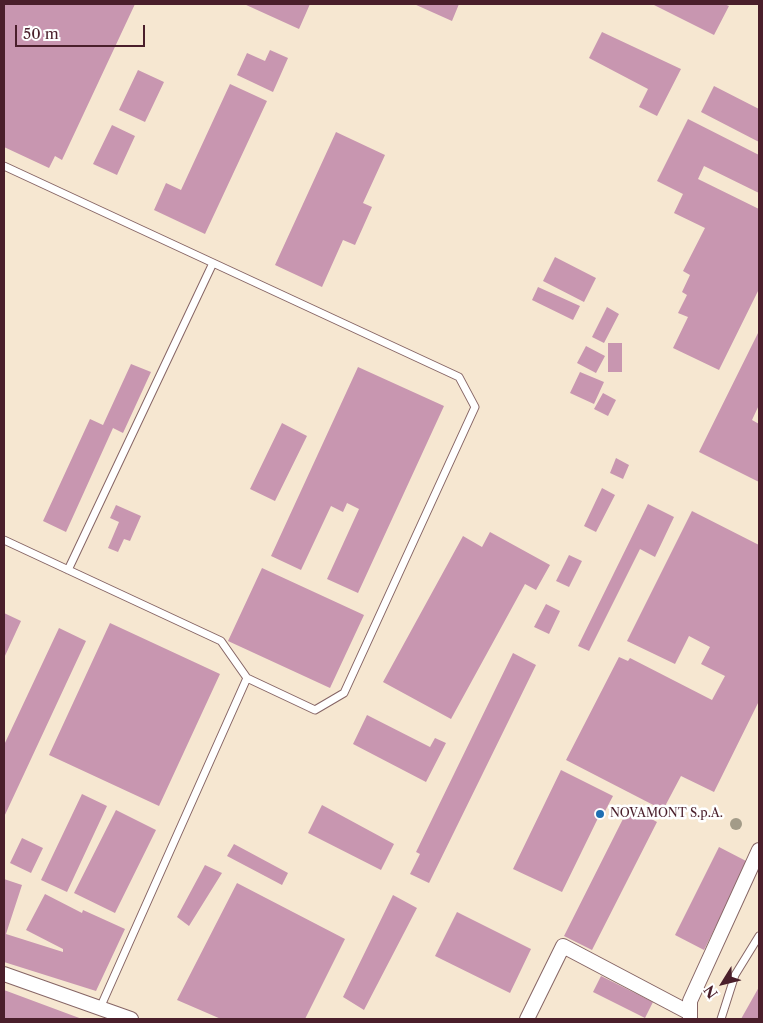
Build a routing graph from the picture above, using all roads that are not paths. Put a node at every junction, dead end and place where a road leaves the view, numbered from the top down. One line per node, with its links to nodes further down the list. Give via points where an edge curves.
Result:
1 (4, 166): 2 (lane)
2 (214, 263): 4 (lane); 5 (lane, via 459,377 475,407 344,693 314,710)
3 (4, 540): 4 (lane)
4 (68, 570): 5 (lane, via 221,641)
5 (247, 678): 9 (lane)
6 (759, 850): 10 (street, via 690,1001)
7 (759, 936): 13 (lane, via 735,976)
8 (4, 974): 9 (street)
9 (100, 1008): 11 (street)
10 (689, 1015): 12 (street, via 563,946)
11 (131, 1019)
12 (527, 1019)
13 (721, 1019)

